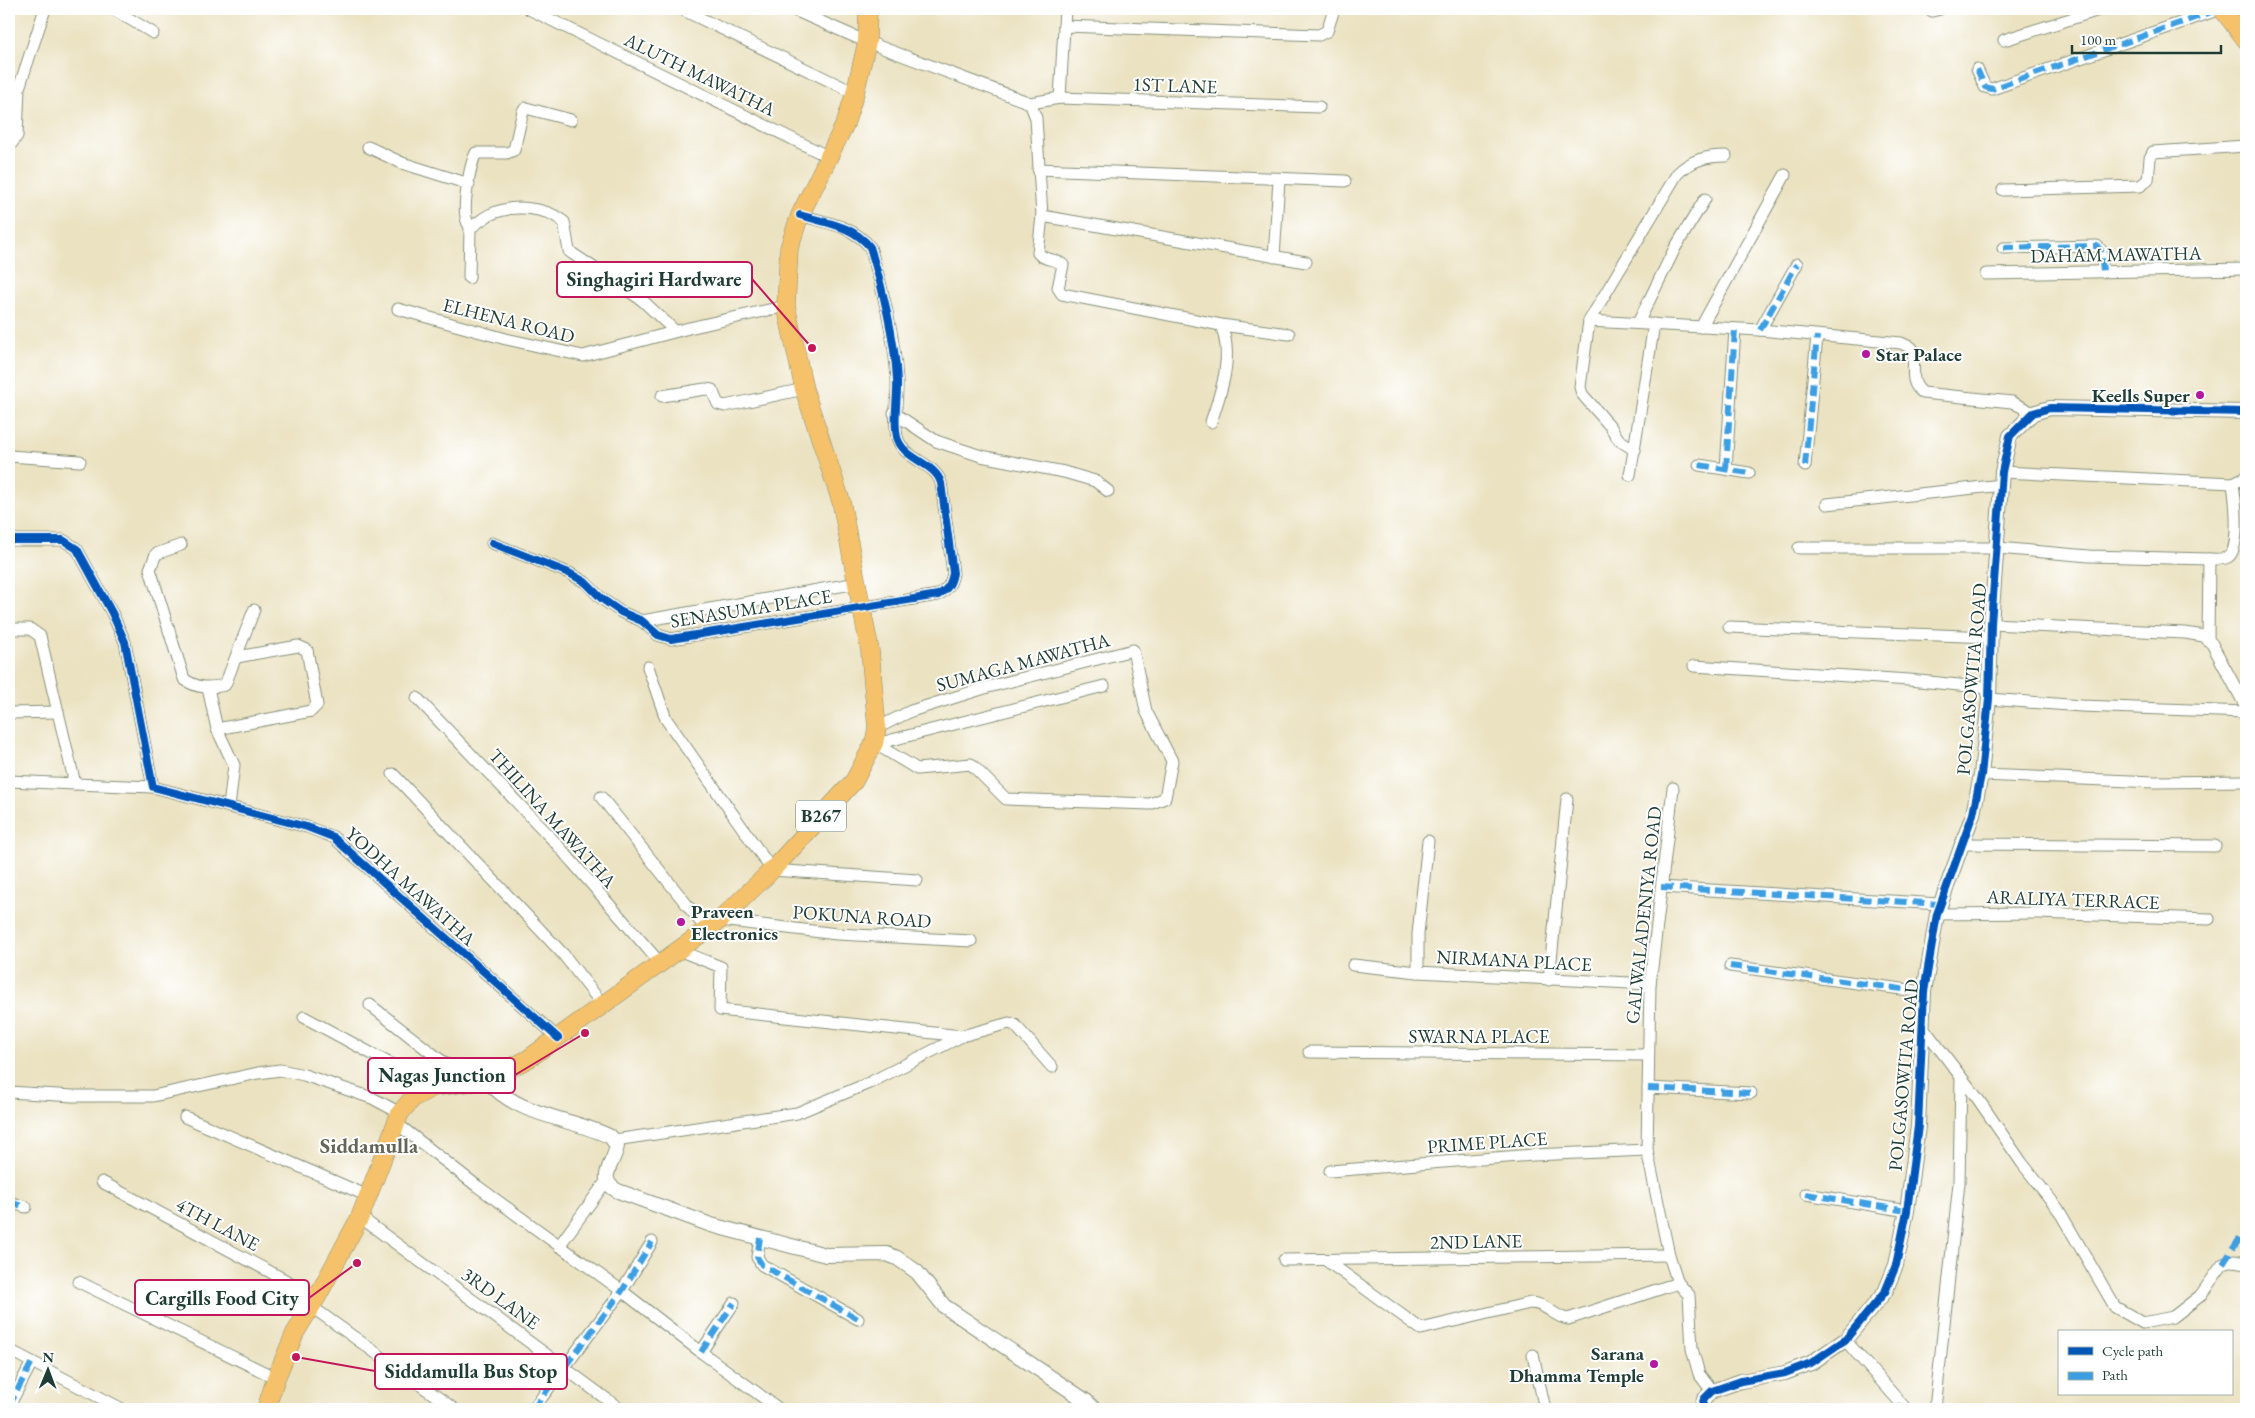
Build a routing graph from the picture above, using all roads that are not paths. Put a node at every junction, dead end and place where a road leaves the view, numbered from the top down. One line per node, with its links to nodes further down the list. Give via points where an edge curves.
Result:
1 (45, 9): 23 (street, via 19,88 17,136)
2 (113, 9): 12 (street)
3 (529, 9): 26 (street, ALUTH MAWATHA)
4 (681, 9): 17 (street)
5 (792, 9): 15 (street)
6 (868, 9): 15 (main road)
7 (1065, 9): 11 (street)
8 (1334, 9): 11 (street, via 1327,31 1319,35)
9 (2102, 9): 13 (street)
10 (2221, 9): 14 (main road); 16 (street, via 1992,89 1985,86)
11 (1064, 26): 18 (street)
12 (153, 33)
13 (2004, 40)
14 (2246, 40)
15 (868, 42): 17 (main road); 19 (street)
16 (1977, 69)
17 (855, 93): 26 (main road)
18 (1060, 98): 19 (street, 1ST LANE); 20 (street, 1ST LANE)
19 (1030, 103): 27 (street, via 1036,118)
20 (1319, 107)
21 (571, 120): 31 (street, via 526,108 514,150 476,153)
22 (2246, 146): 32 (street, via 2153,152 2148,180 2140,186)
23 (9, 147)
24 (368, 147): 31 (street, via 402,163)
25 (1726, 156): 47 (street, via 1698,159 1677,174)
26 (829, 157): 34 (main road)
27 (1038, 169): 29 (street); 35 (street)
28 (1785, 175): 51 (street)
29 (1279, 180): 30 (street); 38 (street)
30 (1345, 181)
31 (469, 184): 36 (street, via 464,212)
32 (2003, 190)
33 (1705, 199): 48 (street, via 1675,248)
34 (800, 215): 45 (main road, via 789,248); 60 (street, SENASUMA PLACE, via 852,230 870,247 895,351)
35 (1042, 216): 38 (street); 50 (street, via 1038,254 1063,266 1058,288 1062,294)
36 (470, 226): 44 (street); 54 (street, via 494,213 522,208 559,218 564,222 569,251 642,300)
37 (2004, 248): 42 (street, via 2097,246 2101,250)
38 (1274, 257): 39 (street)
39 (1306, 262)
40 (1797, 264): 53 (street)
41 (2246, 269): 42 (street, DAHAM MAWATHA)
42 (2103, 272): 43 (street, DAHAM MAWATHA)
43 (1986, 274)
44 (469, 278)
45 (786, 306): 54 (street, ELHENA ROAD); 57 (main road)
46 (398, 309): 54 (street, ELHENA ROAD, via 583,356)
47 (1589, 321): 48 (street); 63 (street, via 1580,387 1582,394 1619,440)
48 (1638, 323): 49 (street)
49 (1654, 324): 51 (street); 63 (street)
50 (1221, 325): 55 (street); 62 (street, via 1226,365)
51 (1701, 327): 52 (street)
52 (1736, 329): 53 (street); 68 (street)
53 (1760, 330): 56 (street)
54 (674, 331)
55 (1289, 334)
56 (1817, 336): 61 (street, via 1901,343 1912,348 1913,382 1923,393 2012,402); 67 (street)
57 (804, 389): 58 (street, via 725,406 718,404 712,390); 82 (main road, via 841,501)
58 (662, 396)
59 (2246, 412): 61 (street, via 2050,408)
60 (894, 413): 74 (street, via 936,441 981,456 1072,474 1095,481); 83 (street, SENASUMA PLACE, via 898,440 940,478 953,573 950,586 938,595)
61 (2033, 413): 72 (street, POLGASOWITA ROAD, via 2010,436)
62 (1211, 422)
63 (1634, 450): 70 (street)
64 (9, 456): 65 (street)
65 (80, 461)
66 (1699, 465): 68 (street)
67 (1805, 466)
68 (1726, 469): 69 (street)
69 (1749, 473)
70 (1630, 475)
71 (2246, 477): 73 (street)
72 (2002, 478): 73 (street); 75 (street); 80 (street, POLGASOWITA ROAD)
73 (2233, 483): 81 (street, via 2236,535 2233,552 2227,558)
74 (1108, 491)
75 (1827, 504)
76 (9, 540): 108 (street, via 63,540 77,549 125,642)
77 (492, 543): 85 (street, SENASUMA PLACE, via 569,573 621,612)
78 (181, 544): 94 (street, via 156,554 150,569 184,679)
79 (1799, 548): 80 (street)
80 (1998, 548): 81 (street, via 2089,556); 88 (street, POLGASOWITA ROAD)
81 (2208, 559): 89 (street)
82 (857, 583): 83 (main road); 85 (street)
83 (862, 607): 85 (street, SENASUMA PLACE, via 680,639 663,638); 102 (main road, via 870,652)
84 (254, 610): 90 (street)
85 (642, 621)
86 (1729, 627): 88 (street)
87 (9, 629): 98 (street, via 30,629 40,636)
88 (1991, 631): 89 (street, via 2185,633 2204,636); 95 (street, POLGASOWITA ROAD)
89 (2208, 640): 97 (street)
90 (237, 657): 94 (street, via 225,685); 101 (street, via 298,646 307,650 317,705 311,711)
91 (1694, 666): 95 (street, via 1909,680)
92 (648, 667): 116 (street, via 666,718)
93 (1104, 686): 102 (street)
94 (208, 688): 101 (street)
95 (1989, 693): 99 (street, via 2081,706); 104 (street, POLGASOWITA ROAD)
96 (417, 698): 124 (street, THILINA MAWATHA, via 554,841)
97 (2246, 707)
98 (58, 712): 100 (street); 107 (street)
99 (2246, 712)
100 (9, 713)
101 (217, 729): 112 (street, via 234,765)
102 (876, 738): 102 (street, SUMAGA MAWATHA, via 911,711 988,687 1132,650 1146,711 1172,761 1165,798 1150,804 1006,799 971,764 917,769); 116 (main road, B267, via 854,781)
103 (393, 774): 131 (street, via 562,954)
104 (1981, 775): 106 (street, via 2155,782); 114 (street, POLGASOWITA ROAD, via 1973,814)
105 (9, 781): 107 (street, YODHA MAWATHA)
106 (2246, 781)
107 (75, 784): 108 (street, YODHA MAWATHA)
108 (153, 787): 112 (street, YODHA MAWATHA)
109 (1673, 788): 118 (street, GALWALADENIYA ROAD)
110 (601, 798): 121 (street)
111 (1567, 799): 128 (street)
112 (229, 807): 136 (street, YODHA MAWATHA, via 333,836)
113 (1428, 841): 127 (street, NIRMANA PLACE, via 1418,934)
114 (1962, 844): 115 (street); 119 (street, POLGASOWITA ROAD)
115 (2215, 846)
116 (772, 870): 117 (street); 121 (main road, B267)
117 (916, 880)
118 (1661, 887): 119 (street, ARALIYA TERRACE); 129 (street, GALWALADENIYA ROAD)
119 (1938, 909): 120 (street, ARALIYA TERRACE); 130 (street, POLGASOWITA ROAD)
120 (2209, 919)
121 (713, 924): 122 (street, POKUNA ROAD); 123 (main road, B267)
122 (971, 941)
123 (678, 950): 124 (main road, B267); 135 (street, via 721,967 720,1010)
124 (660, 964): 131 (main road, B267)
125 (1353, 964): 127 (street)
126 (1730, 966): 130 (street)
127 (1418, 972): 128 (street, NIRMANA PLACE)
128 (1549, 980): 129 (street, NIRMANA PLACE)
129 (1650, 984): 138 (street, GALWALADENIYA ROAD)
130 (1924, 992): 134 (street, POLGASOWITA ROAD)
131 (602, 1004): 136 (main road, B267)
132 (370, 1005): 141 (street)
133 (304, 1017): 142 (street)
134 (1922, 1026): 140 (street); 157 (street, POLGASOWITA ROAD, via 1918,1126)
135 (962, 1036): 139 (street, via 1009,1023 1016,1025); 148 (street, via 798,1113)
136 (558, 1038): 141 (main road, B267, via 528,1059)
137 (1309, 1052): 138 (street, SWARNA PLACE)
138 (1648, 1055): 143 (street, GALWALADENIYA ROAD)
139 (1052, 1067)
140 (1961, 1077): 165 (street, via 2058,1209 2115,1307 2143,1323 2173,1316 2200,1296 2223,1264 2234,1261); 191 (street, via 1959,1183)
141 (478, 1082): 142 (main road, B267); 148 (street, via 518,1105)
142 (433, 1087): 147 (main road, B267, via 413,1098)
143 (1648, 1088): 145 (street); 149 (street, GALWALADENIYA ROAD)
144 (9, 1092): 147 (street, via 153,1096 280,1070 372,1098)
145 (1751, 1093)
146 (185, 1117): 154 (street)
147 (398, 1118): 154 (main road, B267); 161 (street)
148 (615, 1140): 151 (street, via 616,1151 608,1167)
149 (1647, 1150): 150 (street, PRIME PLACE, via 1533,1155); 162 (street, GALWALADENIYA ROAD)
150 (1330, 1172)
151 (607, 1180): 159 (street, via 612,1188 625,1194 711,1225); 161 (street)
152 (102, 1182): 169 (street, 4TH LANE)
153 (1806, 1194): 157 (street)
154 (368, 1196): 158 (main road, B267)
155 (9, 1202): 156 (street)
156 (26, 1208)
157 (1907, 1211): 172 (street, POLGASOWITA ROAD, via 1896,1266 1885,1292)
158 (360, 1217): 169 (main road, B267); 177 (street, 3RD LANE)
159 (760, 1238): 171 (street, via 757,1257 762,1265); 188 (street, via 826,1255 887,1254 897,1258 921,1276 944,1306)
160 (652, 1242): 168 (street)
161 (559, 1246): 168 (street)
162 (1669, 1255): 164 (street, 2ND LANE); 167 (street, GALWALADENIYA ROAD)
163 (1284, 1260): 164 (street, 2ND LANE)
164 (1327, 1261): 167 (street, via 1421,1329 1530,1303 1542,1305 1568,1318)
165 (2246, 1263)
166 (79, 1282): 178 (street)
167 (1678, 1284): 179 (street, GALWALADENIYA ROAD, via 1689,1295 1692,1349 1699,1374)
168 (622, 1291): 174 (street); 177 (street)
169 (314, 1302): 178 (main road, B267, via 295,1333); 184 (street, 4TH LANE)
170 (734, 1303): 174 (street)
171 (858, 1319)
172 (1845, 1340): 179 (street, POLGASOWITA ROAD, via 1811,1363 1785,1373 1741,1381); 181 (street)
173 (9, 1350): 176 (street)
174 (701, 1352): 187 (street)
175 (1533, 1355): 189 (street)
176 (32, 1362): 180 (street); 182 (street)
177 (565, 1367): 185 (street); 186 (street, 3RD LANE)
178 (276, 1378): 183 (main road, B267)
179 (1712, 1391): 190 (street, via 1704,1399)
180 (9, 1406)
181 (1902, 1408)
182 (122, 1409)
183 (266, 1409)
184 (454, 1409)
185 (533, 1409)
186 (620, 1409)
187 (779, 1409)
188 (1094, 1409)
189 (1546, 1409)
190 (1701, 1409)
191 (1935, 1409)

